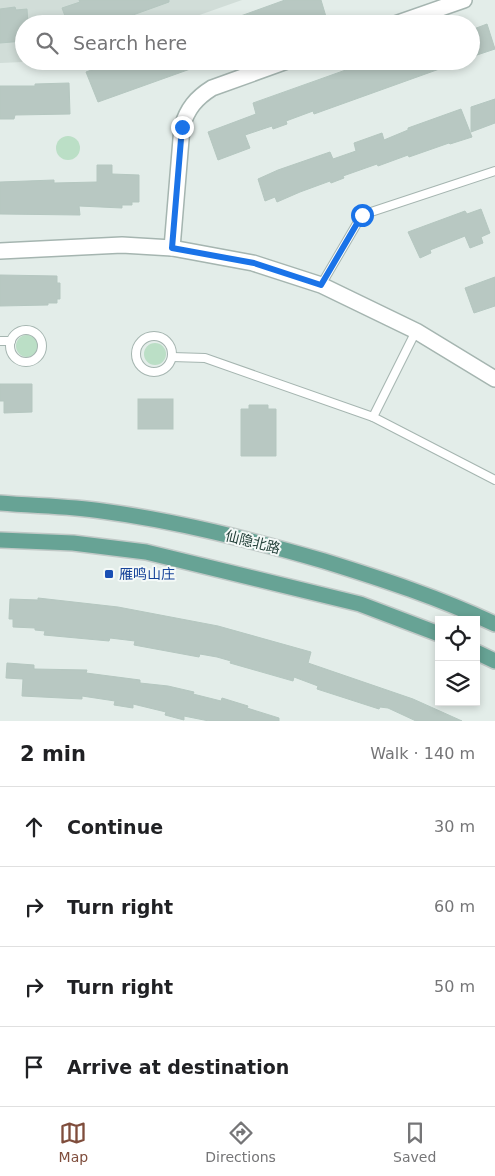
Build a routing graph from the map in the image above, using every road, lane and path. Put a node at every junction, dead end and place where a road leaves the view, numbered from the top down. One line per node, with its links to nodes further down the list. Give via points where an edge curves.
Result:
1 (464, 0): 2 (street)
2 (421, 15)
3 (262, 70): 5 (street, via 212,88 189,109 182,127)
4 (495, 171): 7 (lane, via 362,215)
5 (172, 248): 6 (street, via 122,245); 7 (street, via 254,263)
6 (0, 251)
7 (321, 285): 8 (street)
8 (416, 331): 12 (street); 13 (lane)
9 (0, 341): 10 (lane)
10 (11, 341): 10 (lane, via 19,331 32,330 42,339 42,352 34,361 21,362 12,353)
11 (172, 357): 11 (lane, via 166,367 155,372 139,364 137,352 143,341 154,337 170,345); 13 (lane, via 205,358)
12 (495, 378)
13 (373, 418): 14 (lane)
14 (495, 480)
15 (0, 503): 17 (main road, 仙隐北路, via 100,510 257,542 367,574 461,608)
16 (0, 540): 18 (main road, via 73,543 146,552 360,604)
17 (495, 624)
18 (435, 632)
19 (480, 654): 20 (main road)
20 (495, 661)

